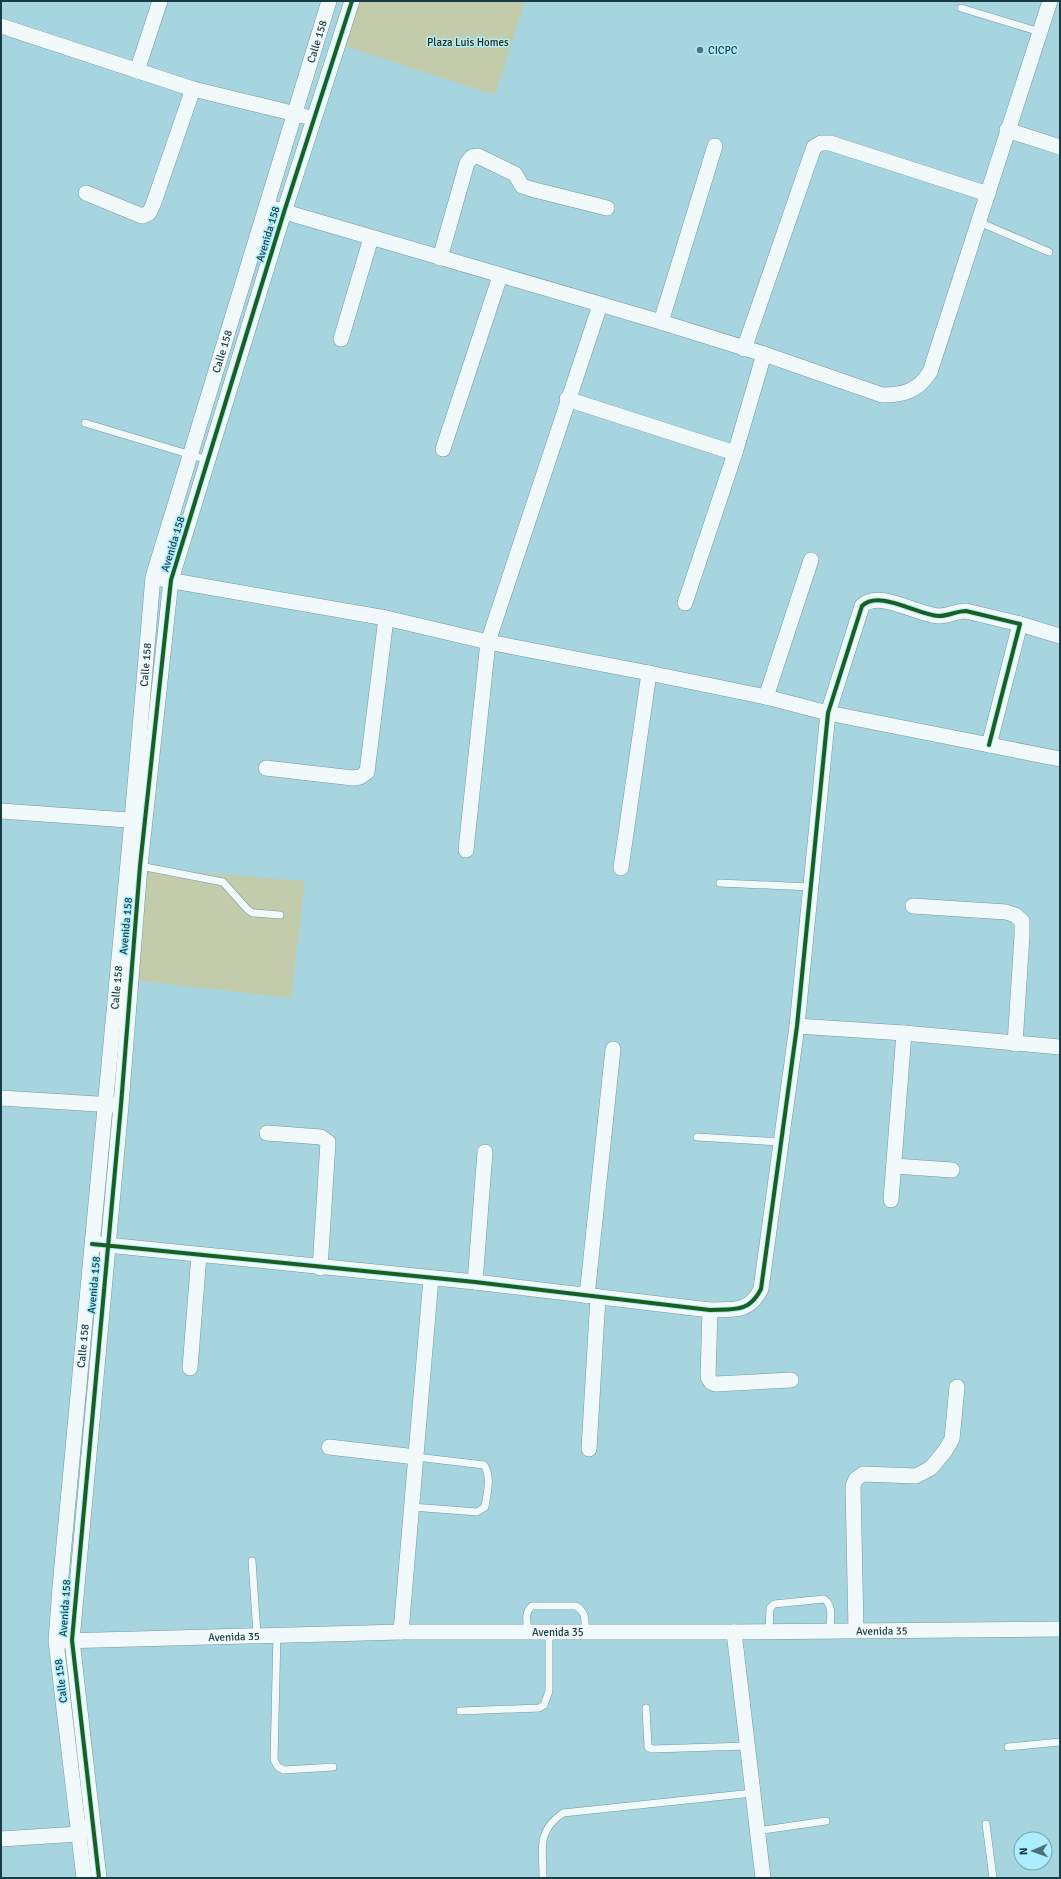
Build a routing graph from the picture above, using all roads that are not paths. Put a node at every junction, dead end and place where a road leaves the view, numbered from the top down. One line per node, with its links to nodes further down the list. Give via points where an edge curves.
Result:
1 (160, 1): 8 (street)
2 (329, 1): 10 (street, Calle 158)
3 (352, 1): 11 (street, Avenida 158)
4 (1050, 1): 7 (street)
5 (961, 8): 7 (lane)
6 (1, 26): 8 (street)
7 (1040, 32): 12 (street)
8 (137, 71): 9 (street)
9 (193, 89): 10 (street); 15 (street, via 154,205 149,213 142,216)
10 (294, 114): 11 (street); 17 (street, Calle 158)
11 (314, 119): 19 (street, Avenida 158)
12 (1008, 130): 14 (street); 16 (street)
13 (715, 146): 26 (street)
14 (1060, 147)
15 (86, 193)
16 (988, 194): 20 (street); 28 (street, via 830,143 814,147)
17 (266, 206): 19 (street); 33 (street, Calle 158)
18 (607, 208): 23 (street, via 531,190 522,186 515,174 478,156 472,157 467,163)
19 (284, 212): 21 (street); 35 (street, Avenida 158)
20 (979, 222): 22 (lane); 29 (street, via 930,372 923,382 912,389 900,395 882,395)
21 (371, 238): 23 (street); 27 (street)
22 (1049, 252)
23 (440, 258): 24 (street)
24 (500, 276): 25 (street); 32 (street)
25 (600, 305): 26 (street); 30 (street)
26 (661, 322): 28 (street)
27 (341, 339)
28 (744, 349): 29 (street)
29 (764, 354): 34 (street)
30 (567, 399): 34 (street); 43 (street)
31 (85, 423): 33 (lane)
32 (443, 449)
33 (190, 454): 35 (lane); 37 (street, Calle 158)
34 (735, 454): 39 (street)
35 (208, 460): 38 (street, Avenida 158)
36 (811, 560): 45 (street)
37 (153, 577): 38 (street); 51 (street, Calle 158)
38 (171, 580): 40 (street); 51 (street, Avenida 158)
39 (685, 603)
40 (386, 618): 43 (street); 49 (street, via 367,772 353,778)
41 (1020, 624): 42 (street); 46 (street, via 966,611 941,616 881,600 866,602 862,606); 47 (street)
42 (1060, 636)
43 (488, 642): 44 (street); 52 (street)
44 (649, 673): 45 (street); 54 (street)
45 (766, 697): 46 (street)
46 (828, 712): 47 (street); 56 (street)
47 (989, 745): 48 (street)
48 (1060, 759)
49 (266, 768)
50 (1, 811): 51 (street)
51 (138, 821): 53 (street, Avenida 158); 65 (street, Calle 158)
52 (466, 850)
53 (140, 866): 58 (lane, via 223,882 253,913); 66 (street, Avenida 158)
54 (621, 868)
55 (720, 883): 56 (lane)
56 (811, 887): 59 (street)
57 (913, 906): 61 (street, via 1006,912 1022,921)
58 (280, 915)
59 (798, 1026): 60 (street); 69 (street)
60 (904, 1033): 61 (street); 71 (street)
61 (1014, 1044): 62 (street)
62 (1060, 1047)
63 (613, 1049): 79 (street)
64 (1, 1098): 65 (street)
65 (105, 1105): 66 (street); 74 (street, Calle 158)
66 (121, 1105): 74 (street, Avenida 158)
67 (267, 1133): 76 (street, via 321,1137 328,1142)
68 (697, 1137): 69 (lane)
69 (782, 1142): 80 (street, via 762,1289 752,1303 744,1308)
70 (485, 1152): 78 (street)
71 (894, 1166): 72 (street); 73 (street)
72 (952, 1170)
73 (891, 1200)
74 (99, 1245): 75 (street); 87 (street, Calle 158); 88 (street, Avenida 158)
75 (199, 1255): 76 (street); 81 (street)
76 (320, 1268): 77 (street)
77 (431, 1278): 78 (street); 86 (street)
78 (475, 1282): 79 (street)
79 (592, 1297): 80 (street); 85 (street)
80 (710, 1310): 82 (street, via 708,1377 711,1382 715,1384)
81 (190, 1368)
82 (792, 1380)
83 (957, 1387): 93 (street, via 952,1439 926,1472 916,1476 862,1474 853,1486)
84 (329, 1447): 86 (street)
85 (589, 1449)
86 (416, 1457): 89 (street); 89 (lane, via 484,1465 489,1472 489,1479 485,1507 477,1512)
87 (70, 1473): 88 (street); 103 (street, Calle 158)
88 (86, 1475): 102 (street, Avenida 158)
89 (412, 1507): 95 (street)
90 (252, 1561): 100 (lane)
91 (1060, 1629): 93 (street, Avenida 35)
92 (830, 1630): 93 (street, Avenida 35); 94 (street, Avenida 35); 94 (lane, via 831,1609 824,1599 774,1604 770,1608)
93 (856, 1630)
94 (769, 1631): 99 (street, Avenida 35)
95 (401, 1632): 96 (street, Avenida 35); 101 (street, Avenida 35)
96 (528, 1632): 97 (street, Avenida 35); 98 (lane, via 526,1614 532,1606 576,1606 582,1609 585,1615)
97 (549, 1632): 98 (street, Avenida 35); 105 (lane, via 549,1691 544,1705 539,1708)
98 (585, 1632): 99 (street, Avenida 35)
99 (734, 1632): 107 (street)
100 (257, 1634): 101 (street, Avenida 35); 102 (street, Avenida 35)
101 (277, 1634): 109 (lane, via 274,1760 278,1767 284,1770)
102 (72, 1640): 103 (street, Avenida 35); 111 (street, Avenida 158)
103 (56, 1641): 115 (street, Calle 158)
104 (646, 1708): 107 (lane, via 648,1747 652,1749)
105 (460, 1711)
106 (1060, 1742): 108 (lane)
107 (747, 1746): 110 (street)
108 (1008, 1747)
109 (333, 1767)
110 (753, 1793): 114 (street); 119 (lane, via 563,1813 552,1821 543,1837)
111 (93, 1821): 115 (street); 118 (street, Avenida 158)
112 (826, 1822): 114 (lane)
113 (986, 1824): 121 (lane)
114 (757, 1831): 120 (street)
115 (79, 1834): 116 (street); 117 (street, Calle 158)
116 (1, 1839)
117 (84, 1878)
118 (99, 1878)
119 (544, 1878)
120 (763, 1878)
121 (993, 1878)

